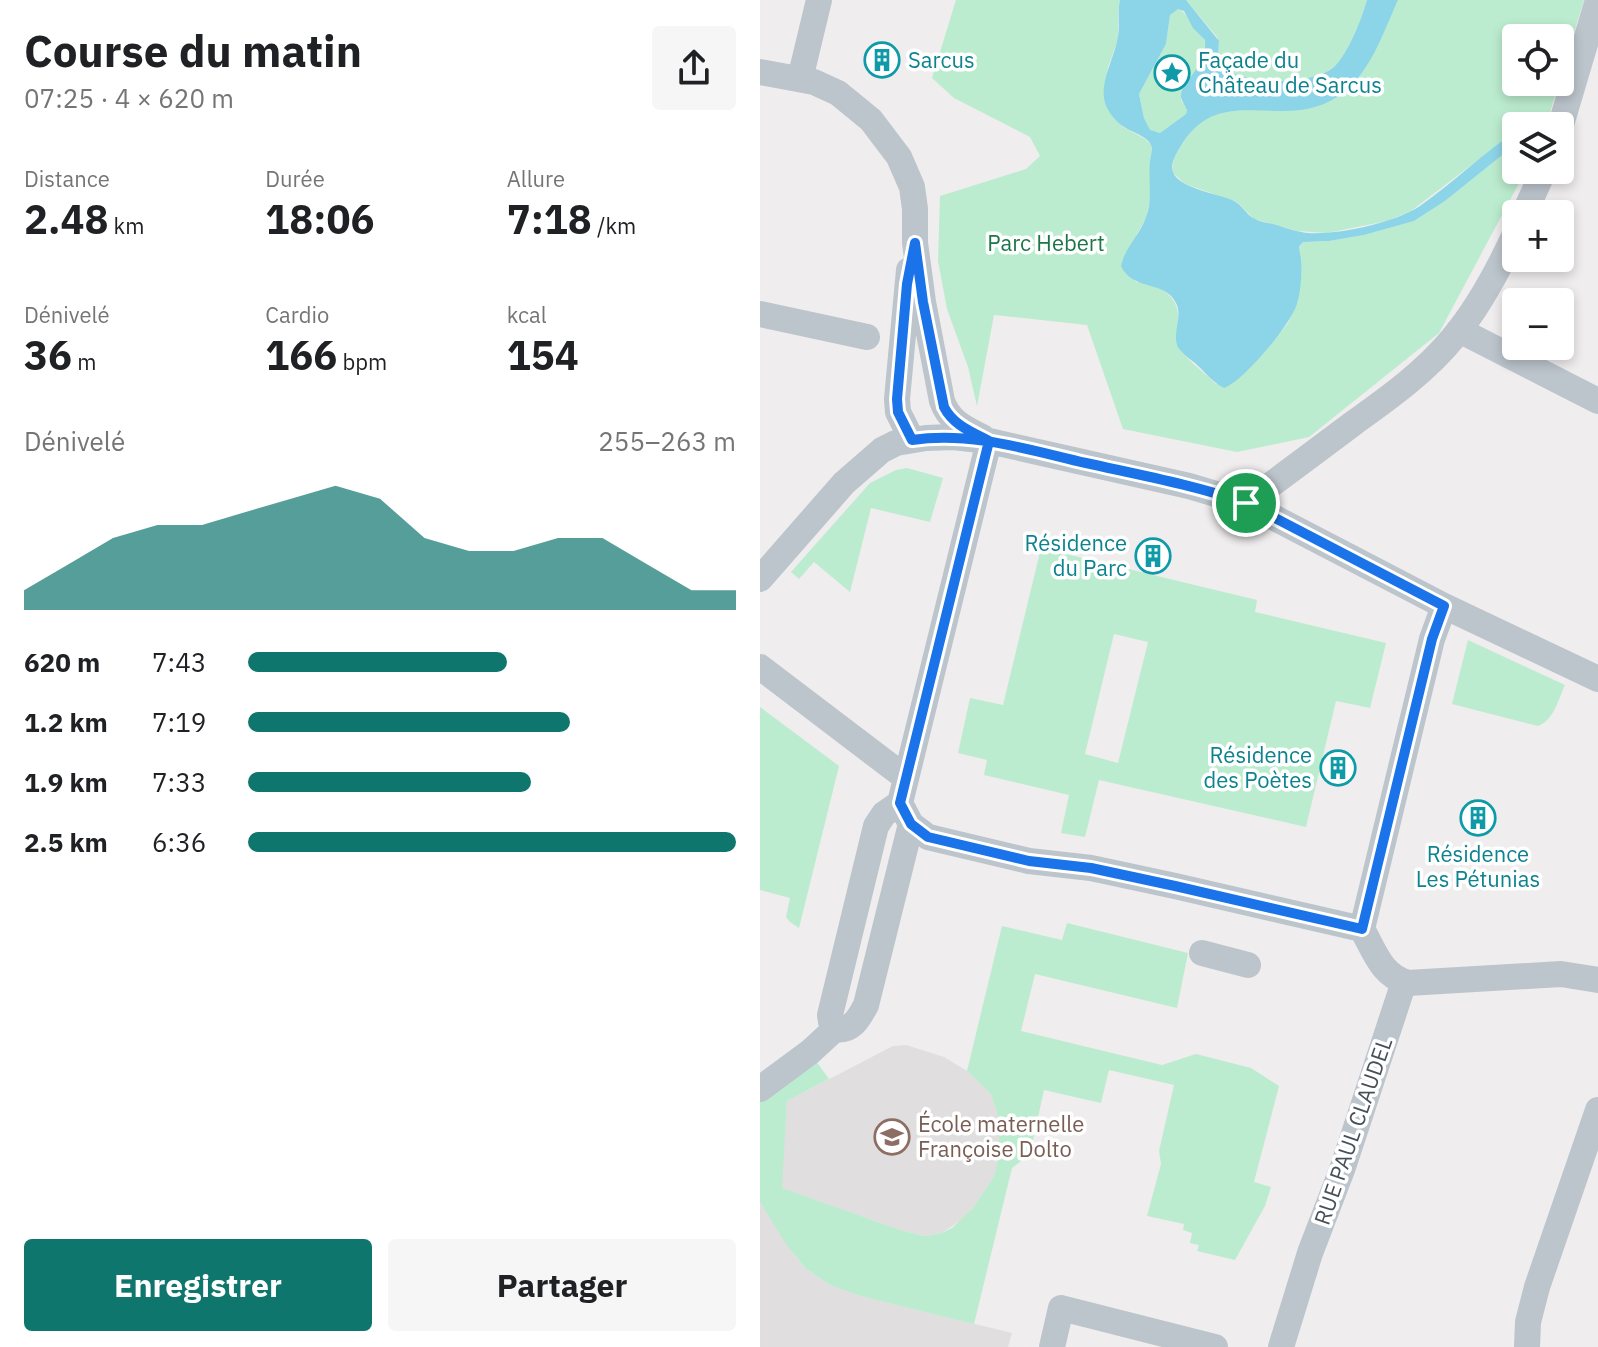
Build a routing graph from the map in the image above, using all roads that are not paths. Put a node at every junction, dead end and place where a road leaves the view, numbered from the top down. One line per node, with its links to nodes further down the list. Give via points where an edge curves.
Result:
1 (819, 0): 4 (street)
2 (1598, 0): 5 (street)
3 (760, 72): 4 (street)
4 (800, 79): 6 (street, via 851,102 892,145 912,187)
5 (1565, 112)
6 (915, 243): 12 (street, via 897,399); 13 (street, via 944,407 955,422)
7 (1502, 259): 9 (street)
8 (760, 314): 10 (street)
9 (1459, 330): 11 (street); 14 (street, via 1416,375)
10 (867, 337)
11 (1598, 401)
12 (912, 440): 13 (street); 15 (street, via 882,450 858,469)
13 (989, 441): 14 (street); 19 (street)
14 (1246, 503): 16 (street)
15 (760, 579)
16 (1444, 606): 18 (street); 20 (street)
17 (760, 667): 19 (street)
18 (1598, 679)
19 (906, 802): 20 (street, via 928,837); 25 (street, via 884,814 876,826 830,1015 835,1029)
20 (1362, 929): 24 (street, via 1385,971)
21 (1202, 953): 22 (street)
22 (1248, 965)
23 (1598, 980): 24 (street, via 1561,974)
24 (1404, 982): 29 (street, RUE PAUL CLAUDEL)
25 (760, 1089)
26 (1598, 1110): 30 (street, via 1537,1287)
27 (1052, 1347): 28 (street, via 1061,1308)
28 (1215, 1347)
29 (1281, 1347)
30 (1527, 1347)

